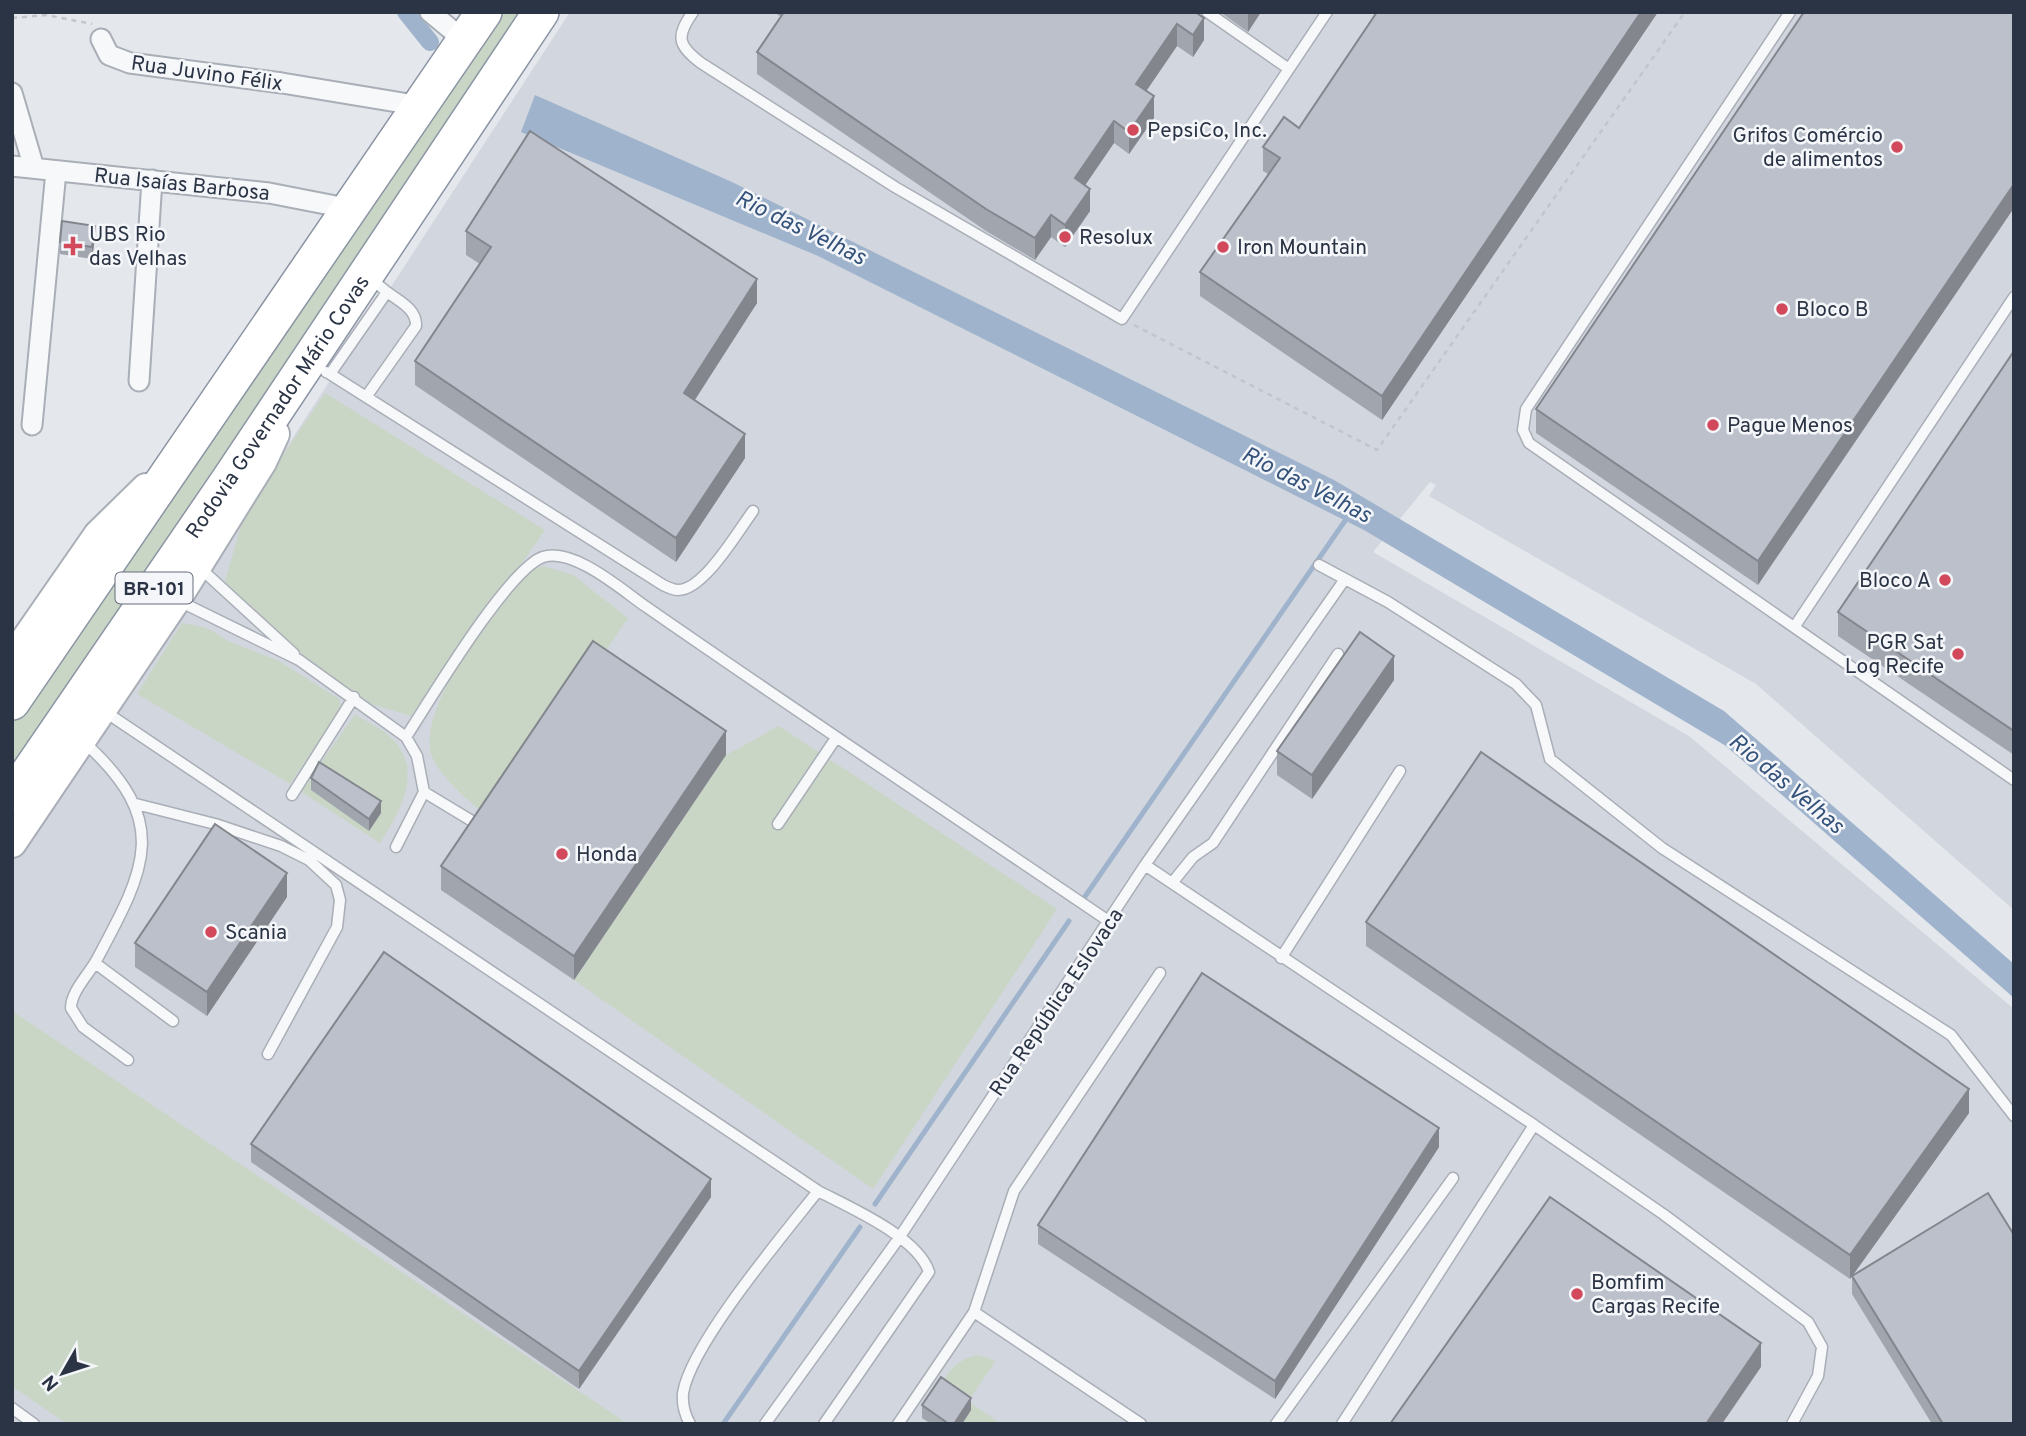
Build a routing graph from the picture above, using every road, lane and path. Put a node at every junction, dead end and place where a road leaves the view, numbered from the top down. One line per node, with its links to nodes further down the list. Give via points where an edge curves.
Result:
1 (430, 12): 11 (street)
2 (484, 12): 11 (highway, BR-101)
3 (541, 12): 20 (highway, Rodovia Governador Mário Covas / BR-101)
4 (693, 12): 22 (lane, via 682,27 686,52 906,194)
5 (1207, 12): 12 (lane)
6 (1327, 12): 12 (lane)
7 (1685, 12): 22 (path, via 1377,450)
8 (1790, 12): 34 (lane, via 1527,409 1523,430 1529,443)
9 (12, 18): 10 (path, via 46,15 87,22)
10 (101, 38): 14 (street, Rua Juvino Félix, via 110,55 131,63)
11 (465, 41): 14 (highway, BR-101)
12 (1289, 69): 22 (lane)
13 (12, 93): 16 (street)
14 (422, 106): 19 (highway, BR-101)
15 (12, 166): 16 (street, Rua Isaías Barbosa)
16 (34, 168): 17 (street, Rua Isaías Barbosa)
17 (56, 171): 18 (street, Rua Isaías Barbosa); 26 (street)
18 (152, 180): 19 (street, Rua Isaías Barbosa, via 269,193); 24 (street)
19 (351, 209): 27 (highway, BR-101)
20 (377, 284): 23 (highway, Rodovia Governador Mário Covas / BR-101); 25 (lane, via 416,318)
21 (2014, 297): 34 (lane)
22 (1122, 319)
23 (311, 371): 25 (lane); 30 (main road, via 262,462); 49 (highway, Rodovia Governador Mário Covas / BR-101)
24 (139, 381)
25 (366, 397): 28 (lane, via 677,590 692,587 703,578)
26 (32, 425)
27 (185, 450): 29 (main road); 40 (highway, BR-101)
28 (753, 511)
29 (98, 535): 35 (lane); 37 (main road)
30 (197, 565): 33 (main road); 38 (lane)
31 (1319, 565): 32 (lane)
32 (1345, 579): 55 (lane, Rua República Eslovaca); 64 (lane, via 1516,684 1536,705 1550,759 1662,848 1951,1035)
33 (176, 600): 38 (lane); 41 (main road)
34 (1795, 626): 46 (lane)
35 (12, 638)
36 (1338, 654): 56 (lane, via 1213,844 1193,857)
37 (12, 659)
38 (299, 660): 39 (lane)
39 (354, 698): 42 (lane); 48 (lane)
40 (12, 702)
41 (104, 711): 44 (main road); 67 (lane)
42 (406, 737): 43 (lane, via 513,578 528,565 553,555 580,563 611,582); 47 (lane, via 418,756)
43 (836, 738): 52 (lane); 57 (lane)
44 (83, 742): 50 (lane, via 121,779); 53 (main road)
45 (1400, 771): 58 (lane)
46 (2014, 780)
47 (424, 792): 51 (lane); 54 (lane)
48 (292, 796)
49 (12, 797)
50 (136, 804): 59 (lane, via 142,839 136,874); 62 (lane, via 281,846 309,860 336,885 340,900 337,927)
51 (472, 821)
52 (778, 824)
53 (12, 844)
54 (396, 847)
55 (1146, 865): 56 (lane); 57 (lane, Rua República Eslovaca)
56 (1172, 883): 58 (lane)
57 (1110, 922): 68 (lane, Rua República Eslovaca)
58 (1281, 958): 65 (lane)
59 (95, 963): 61 (lane); 63 (lane, via 74,997 72,1013 83,1027)
60 (1160, 974): 69 (lane, via 1014,1191)
61 (173, 1021)
62 (268, 1054)
63 (128, 1060)
64 (2014, 1116)
65 (1534, 1125): 78 (lane); 79 (lane, via 1808,1322 1822,1347 1818,1376)
66 (1453, 1178): 77 (lane)
67 (818, 1191): 68 (lane); 72 (lane, via 694,1363 683,1394)
68 (899, 1238): 73 (lane, Rua República Eslovaca); 74 (lane, via 915,1250 929,1272)
69 (974, 1311): 75 (lane); 76 (lane)
70 (12, 1408): 71 (lane)
71 (34, 1424)
72 (690, 1424)
73 (765, 1424)
74 (824, 1424)
75 (898, 1424)
76 (1141, 1424)
77 (1276, 1424)
78 (1342, 1424)
79 (1792, 1424)

